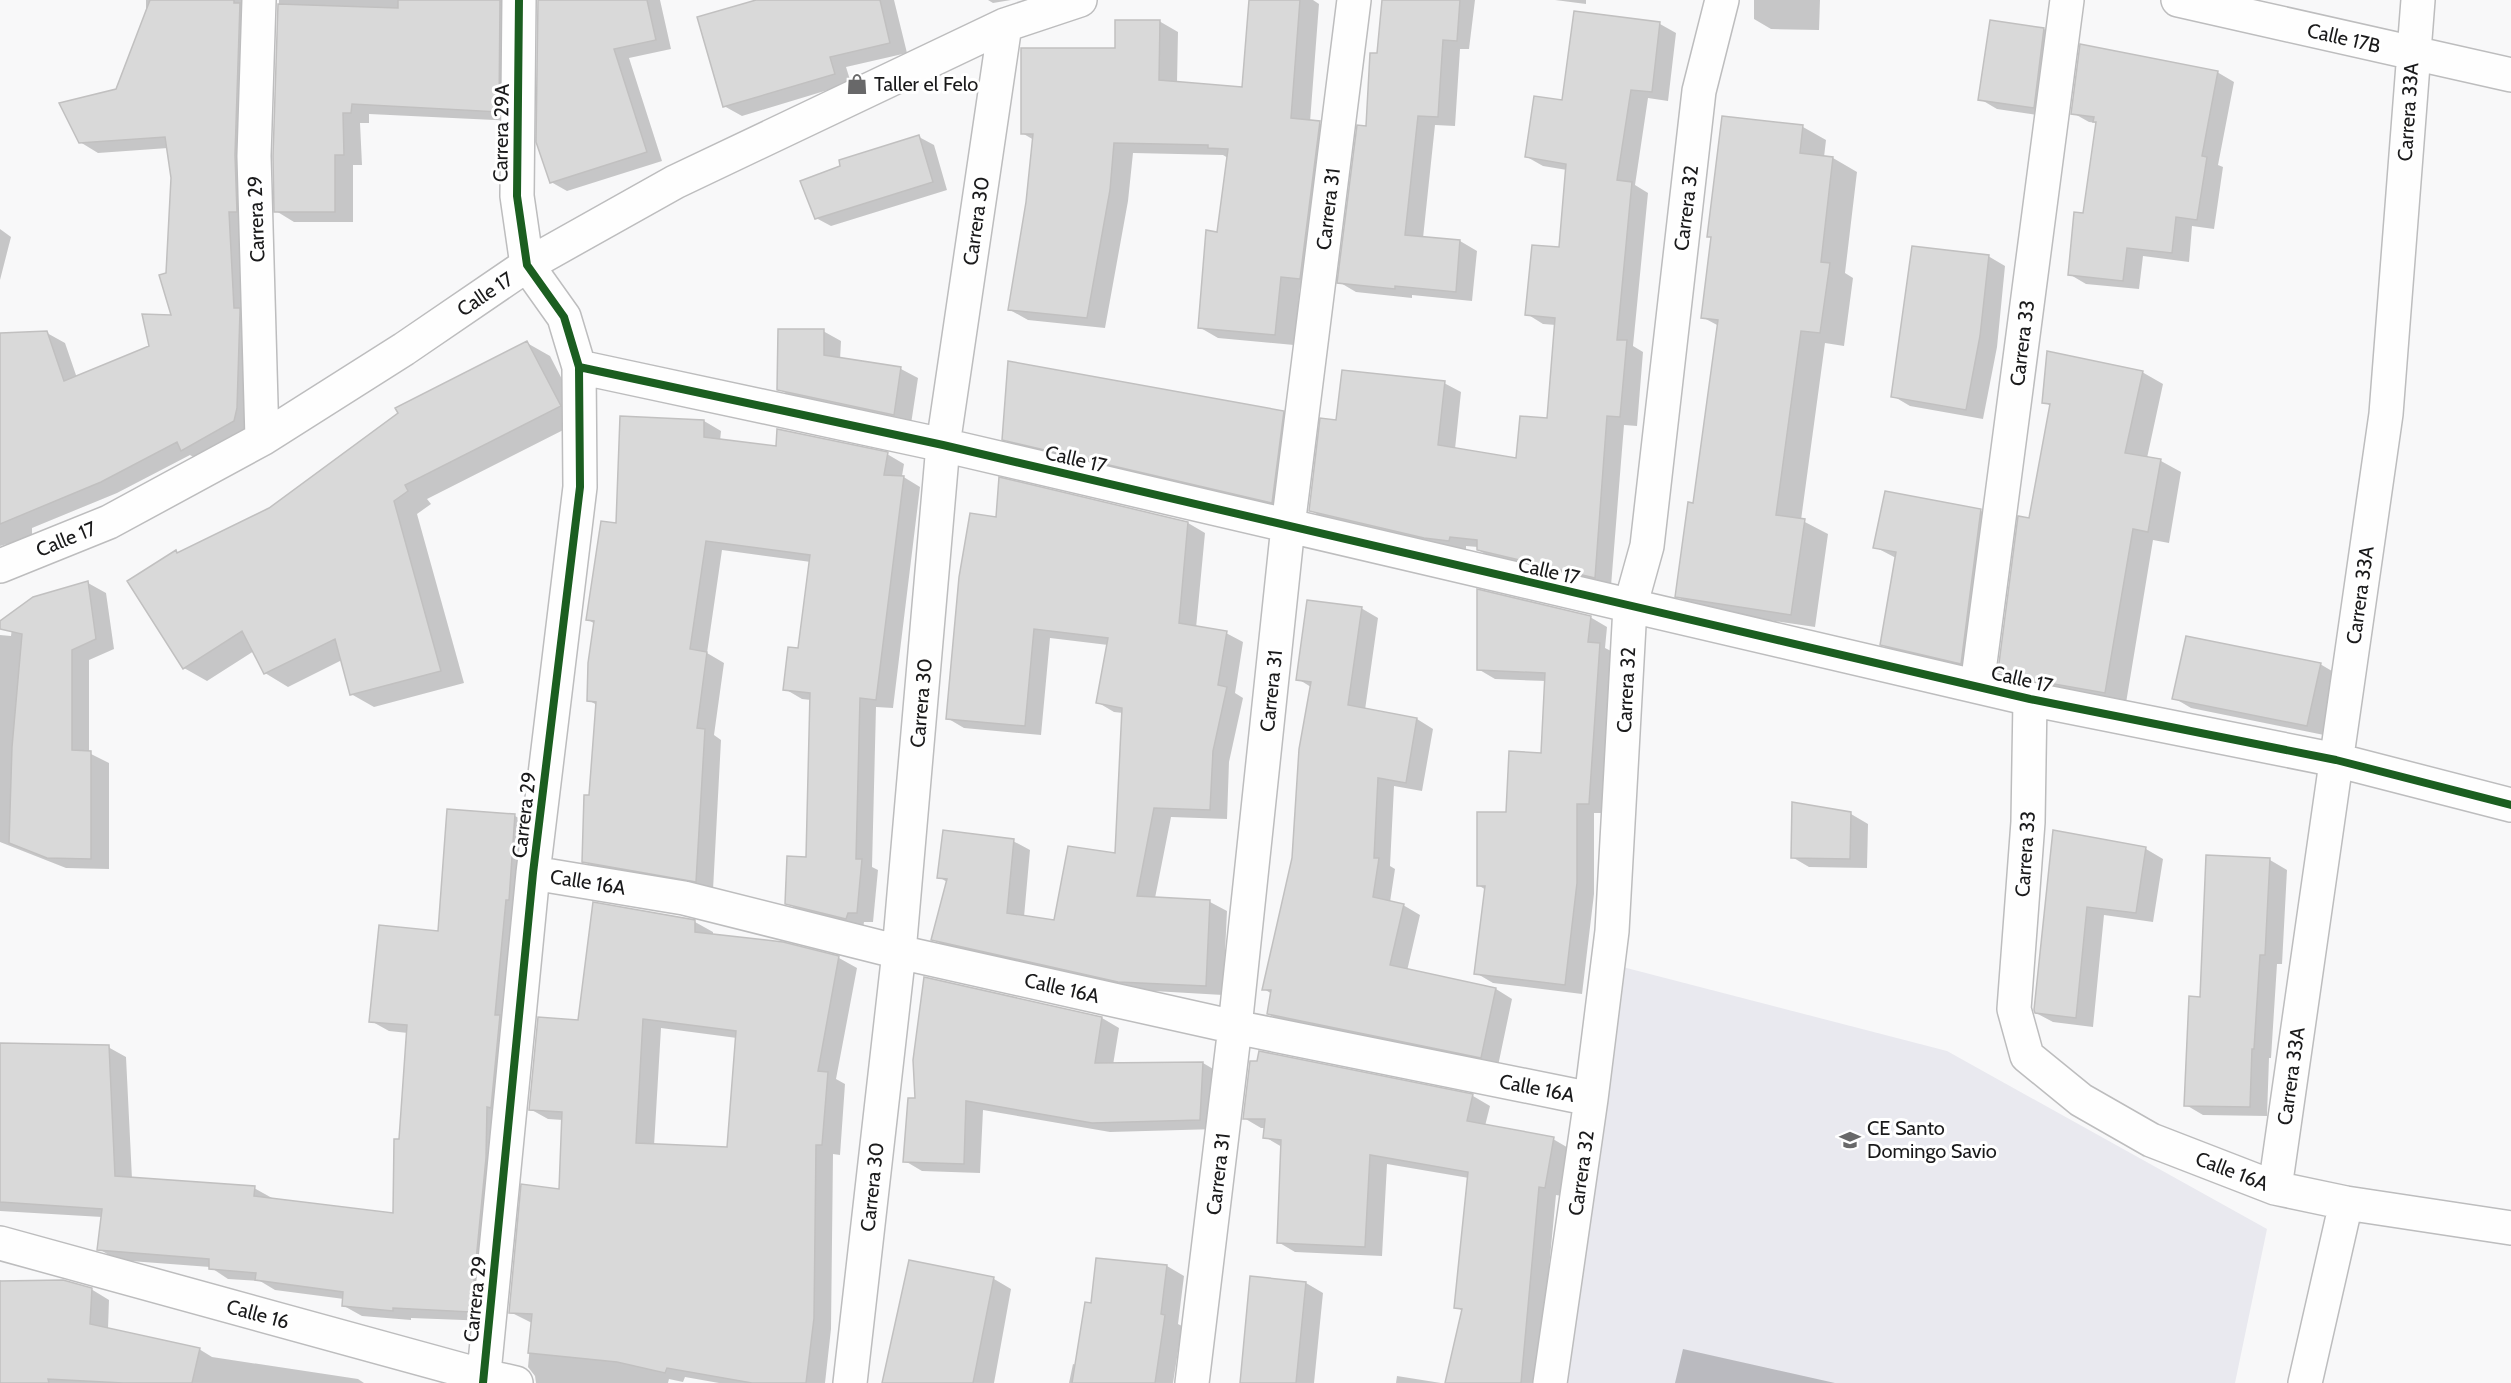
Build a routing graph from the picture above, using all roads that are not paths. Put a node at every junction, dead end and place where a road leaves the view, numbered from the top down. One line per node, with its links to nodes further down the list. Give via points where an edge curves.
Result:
1 (259, 0): 14 (street, Carrera 29, via 254,156)
2 (519, 0): 12 (street, Carrera 29A, via 517,196)
3 (1354, 0): 16 (street, Carrera 31)
4 (1722, 0): 18 (street, Carrera 32, via 1699,91 1647,546)
5 (2067, 0): 19 (street, Carrera 33)
6 (2178, 0): 10 (street, Calle 17B)
7 (2418, 0): 10 (street, Carrera 33A)
8 (1063, 3): 9 (street, Calle 17)
9 (1005, 25): 12 (street, Calle 17, via 675,182); 15 (street, Carrera 30)
10 (2413, 54): 11 (street, Calle 17B); 21 (street, Carrera 33A, via 2385,414)
11 (2511, 75)
12 (527, 265): 13 (street, Carrera 29, via 564,317); 14 (street, Calle 17)
13 (579, 367): 15 (street, Calle 17); 23 (street, Carrera 29, via 580,487)
14 (262, 439): 17 (street, Calle 17, via 109,522)
15 (943, 445): 16 (street, Calle 17); 24 (street, Carrera 30)
16 (1288, 526): 18 (street, Calle 17); 26 (street, Carrera 31)
17 (0, 566)
18 (1630, 607): 19 (street, Calle 17); 27 (street, Carrera 32, via 1612,931)
19 (1977, 686): 20 (street, Calle 17)
20 (2030, 699): 21 (street, Calle 17); 25 (street, Carrera 33, via 2028,822)
21 (2336, 760): 22 (street, Calle 17); 28 (street, Carrera 33A)
22 (2511, 805)
23 (533, 873): 24 (street, Calle 16A, via 684,898); 32 (street, Carrera 29)
24 (899, 952): 26 (street, Calle 16A); 34 (street, Carrera 30)
25 (2014, 1009): 28 (street, Calle 16A, via 2027,1056 2081,1100 2151,1140)
26 (1235, 1027): 27 (street, Calle 16A); 35 (street, Carrera 31)
27 (1591, 1099): 36 (street, Carrera 32)
28 (2275, 1188): 29 (street, Calle 16A)
29 (2346, 1203): 30 (street, Calle 16A); 37 (street)
30 (2511, 1228)
31 (0, 1243): 32 (street, Calle 16)
32 (484, 1380): 33 (street, Calle 16)
33 (516, 1383)
34 (850, 1383)
35 (1192, 1383)
36 (1550, 1383)
37 (2306, 1383)

